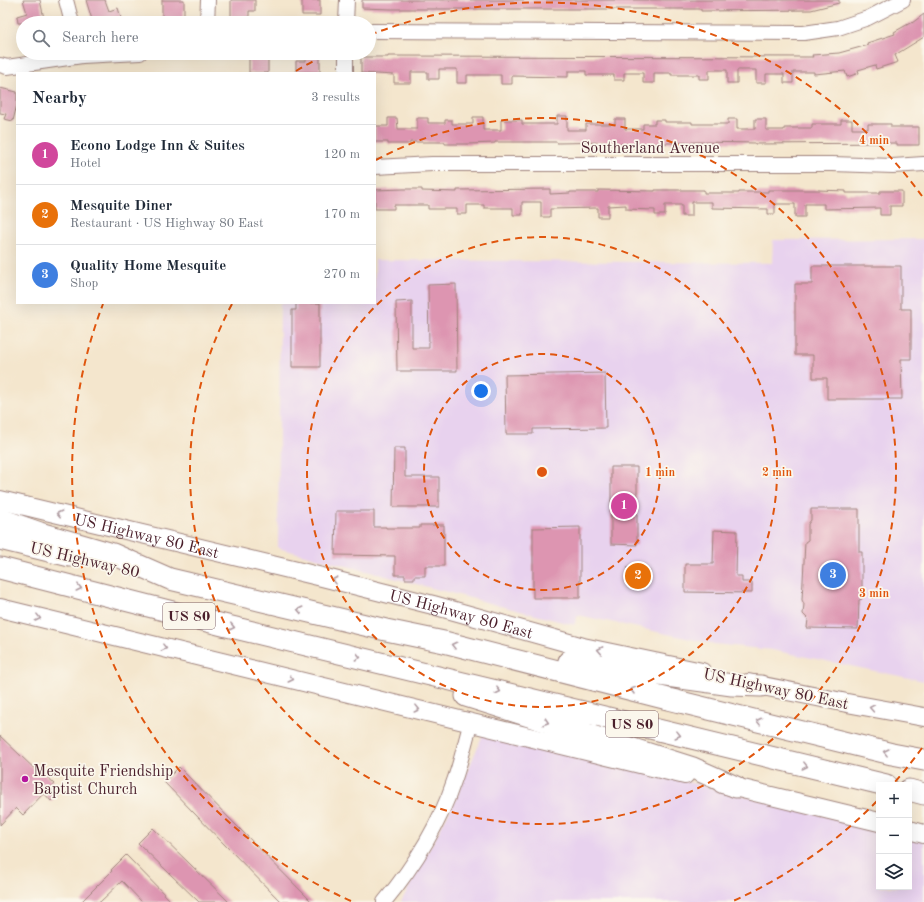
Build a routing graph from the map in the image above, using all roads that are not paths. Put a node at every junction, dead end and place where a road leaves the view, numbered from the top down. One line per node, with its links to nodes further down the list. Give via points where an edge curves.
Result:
1 (66, 0): 5 (street)
2 (208, 0): 6 (street)
3 (346, 0): 7 (street)
4 (903, 0): 8 (street, via 868,18 838,28 804,33)
5 (70, 16)
6 (207, 16)
7 (346, 16)
8 (376, 31)
9 (50, 60): 11 (street, via 7,67)
10 (346, 60): 12 (street)
11 (0, 65)
12 (346, 72)
13 (924, 164): 14 (street, Southerland Avenue, via 432,164)
14 (376, 167)
15 (0, 500): 23 (main road, US Highway 80 East, one-way to 15, via 583,647 322,577)
16 (0, 519): 19 (highway, via 113,554)
17 (0, 539): 19 (highway, US Highway 80 / US 80)
18 (0, 568): 22 (highway, US 80, one-way to 22)
19 (170, 579): 21 (highway, US 80, one-way to 19)
20 (0, 608): 25 (main road, one-way to 25)
21 (492, 654): 23 (highway, via 538,656 732,685); 26 (highway, US 80, one-way to 21)
22 (378, 662): 27 (highway, US 80, one-way to 27); 28 (highway, one-way to 28, via 414,680 693,768)
23 (761, 686): 24 (main road, US Highway 80 East, one-way to 23)
24 (924, 717)
25 (471, 722): 28 (main road); 34 (street, via 454,781 442,811 419,855)
26 (924, 760)
27 (876, 783)
28 (736, 787): 31 (main road)
29 (912, 791): 30 (highway)
30 (924, 794)
31 (876, 821)
32 (912, 831): 33 (main road)
33 (924, 834)
34 (384, 902)

